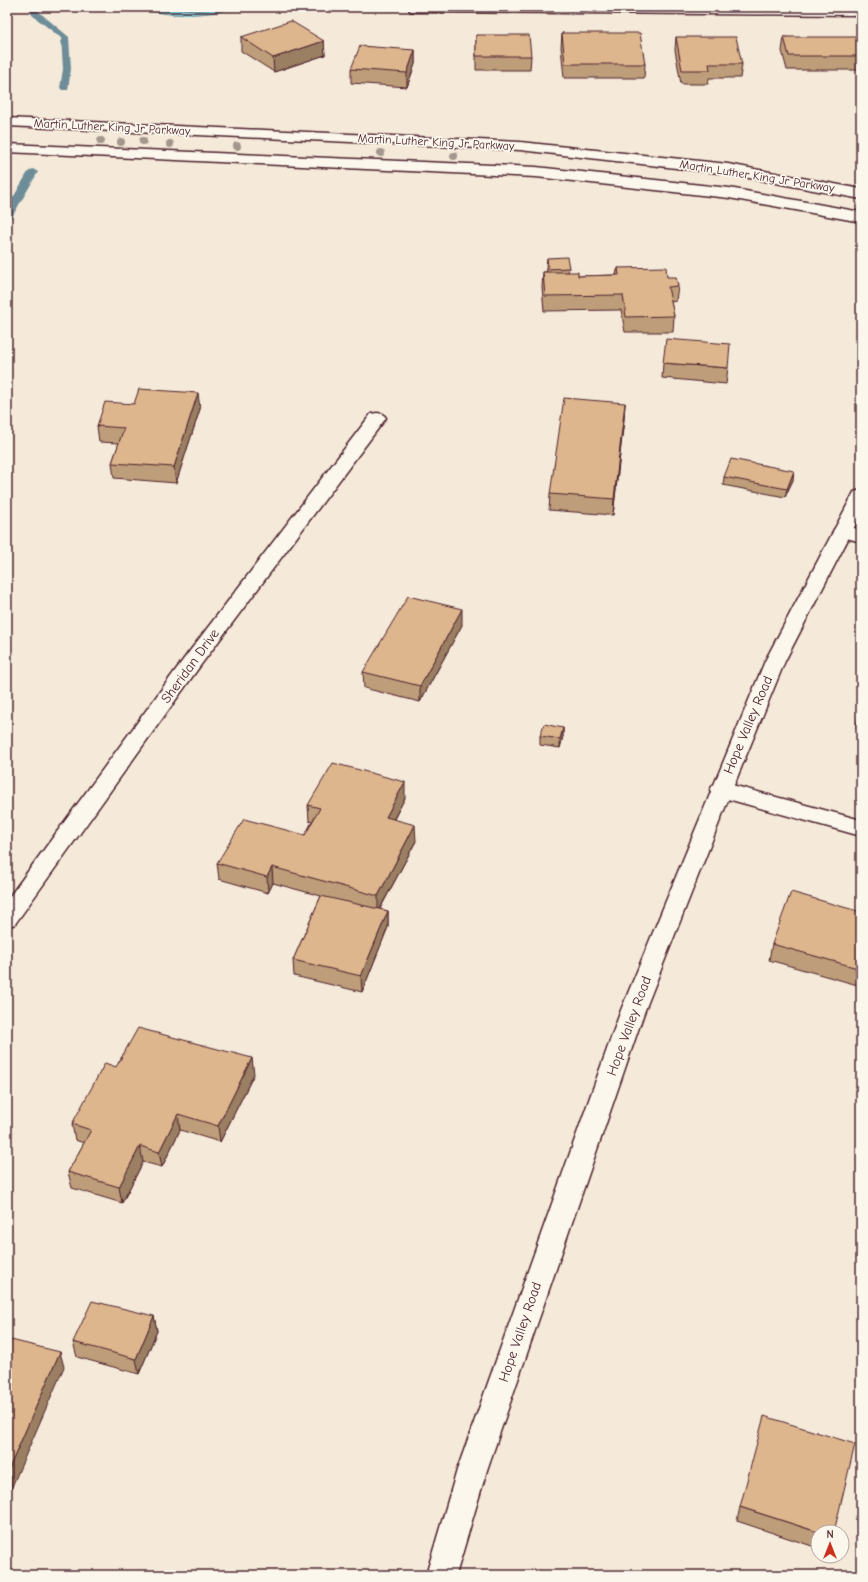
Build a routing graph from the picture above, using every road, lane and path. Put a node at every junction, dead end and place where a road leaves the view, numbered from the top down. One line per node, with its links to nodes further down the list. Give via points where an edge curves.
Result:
1 (415, 8): 2 (main road)
2 (861, 11)
3 (7, 122): 5 (main road, Martin Luther King Jr Parkway, via 520,146 728,169)
4 (7, 148): 6 (main road, Martin Luther King Jr Parkway, via 536,172 729,193)
5 (861, 194)
6 (861, 217)
7 (377, 418): 12 (main road, Sheridan Drive, via 193,661)
8 (861, 496): 9 (main road, Hope Valley Road)
9 (852, 534): 10 (main road, Hope Valley Road, via 775,661)
10 (721, 790): 11 (main road); 13 (main road, Hope Valley Road, via 633,1010 472,1470)
11 (861, 828)
12 (7, 918)
13 (441, 1575)

